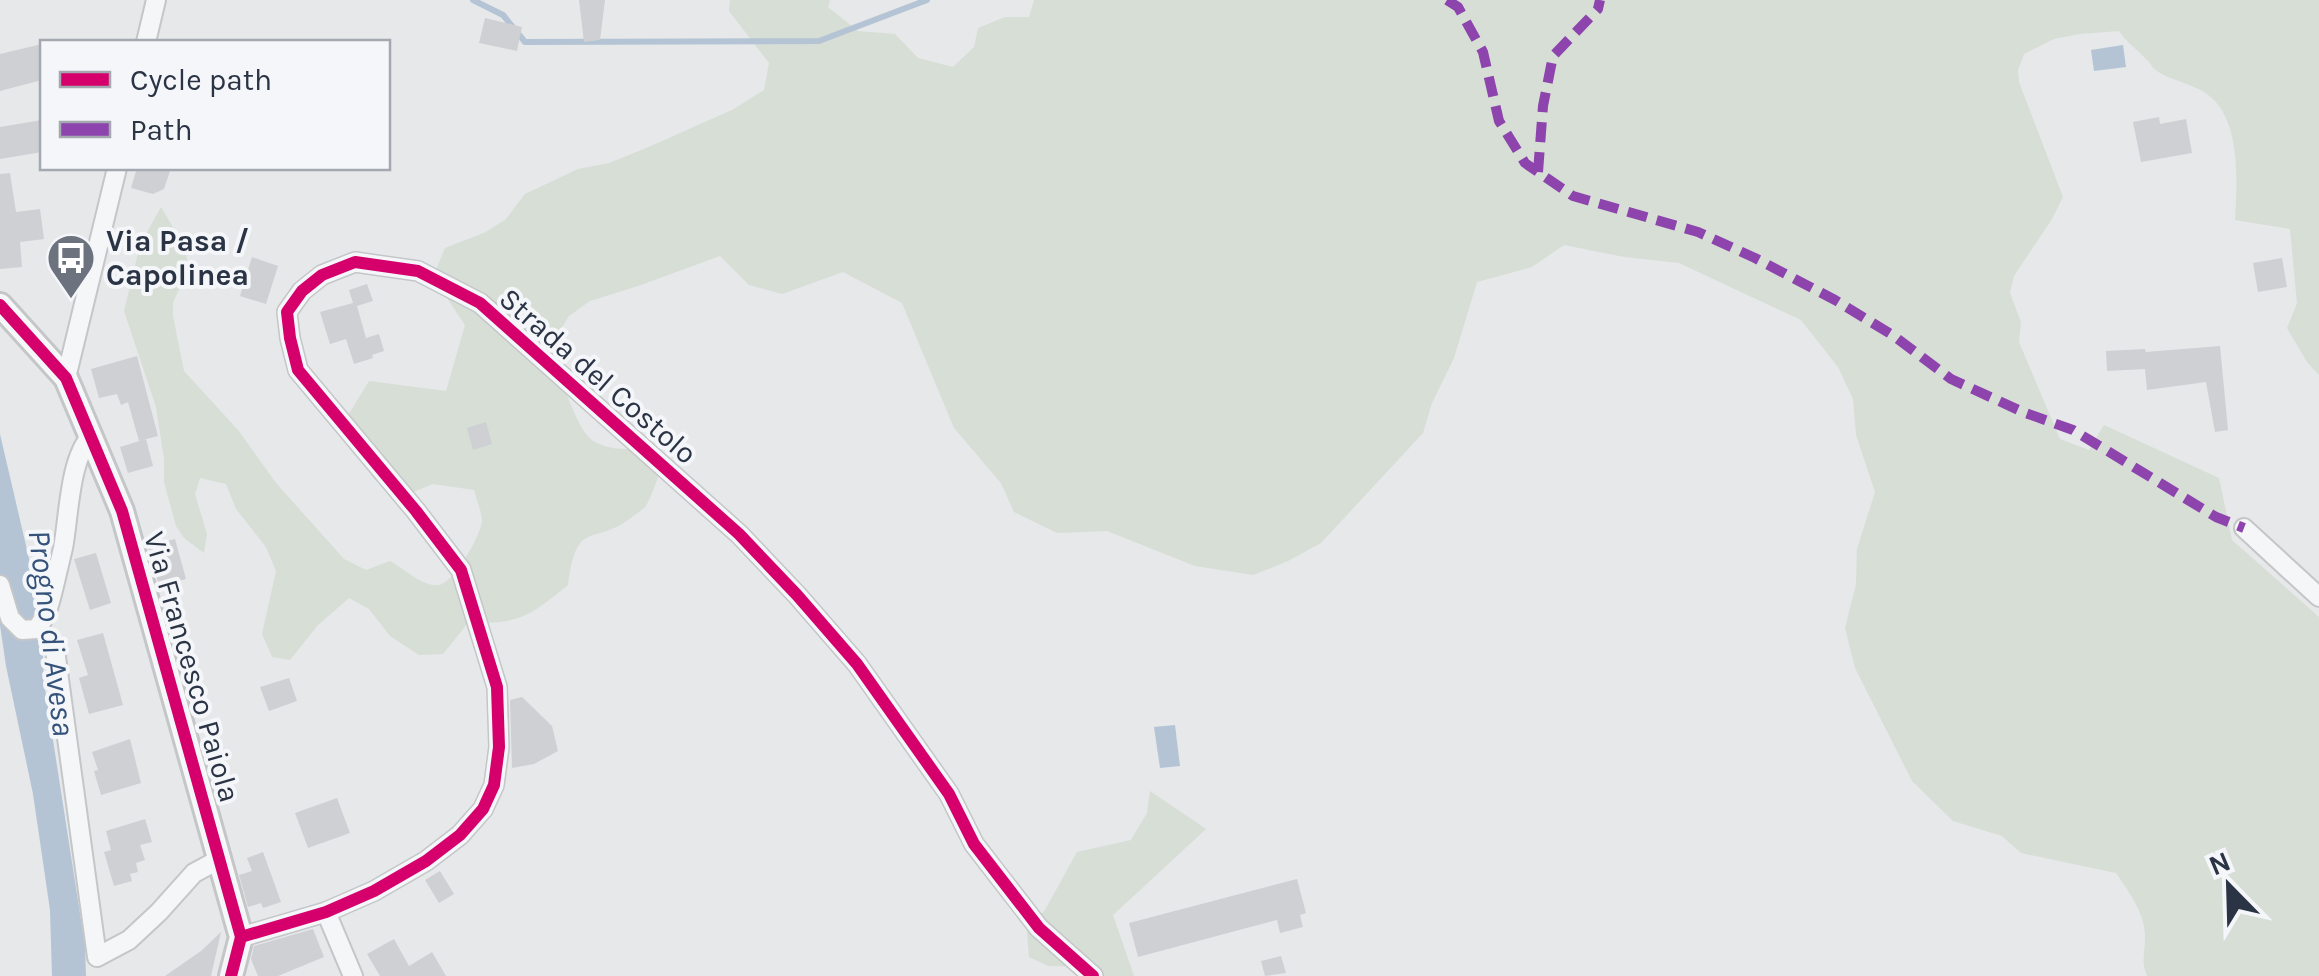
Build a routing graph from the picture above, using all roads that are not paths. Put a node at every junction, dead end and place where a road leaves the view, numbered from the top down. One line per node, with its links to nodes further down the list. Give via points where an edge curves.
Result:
1 (156, 0): 2 (street)
2 (146, 40)
3 (116, 170): 5 (street)
4 (0, 305): 5 (street, Via Francesco Paiola)
5 (66, 378): 6 (street, Via Francesco Paiola)
6 (91, 436): 8 (street, via 83,445 49,606 36,628 22,630 10,618); 11 (street, Via Francesco Paiola, via 122,511)
7 (2244, 528): 9 (street)
8 (0, 584)
9 (2319, 597)
10 (56, 650): 11 (street, via 96,958 129,940 194,873)
11 (220, 859): 13 (street, Via Francesco Paiola)
12 (326, 912): 13 (street, Strada del Costolo); 15 (street); 16 (street, Strada del Costolo, via 374,891 460,834 484,809 499,746 497,687 461,570 298,370 287,312 322,274 356,262 418,271 480,303 739,534 856,664 949,794 974,844 1039,928)
13 (241, 937): 14 (street, Via Francesco Paiola)
14 (232, 976)
15 (353, 976)
16 (1093, 976)

